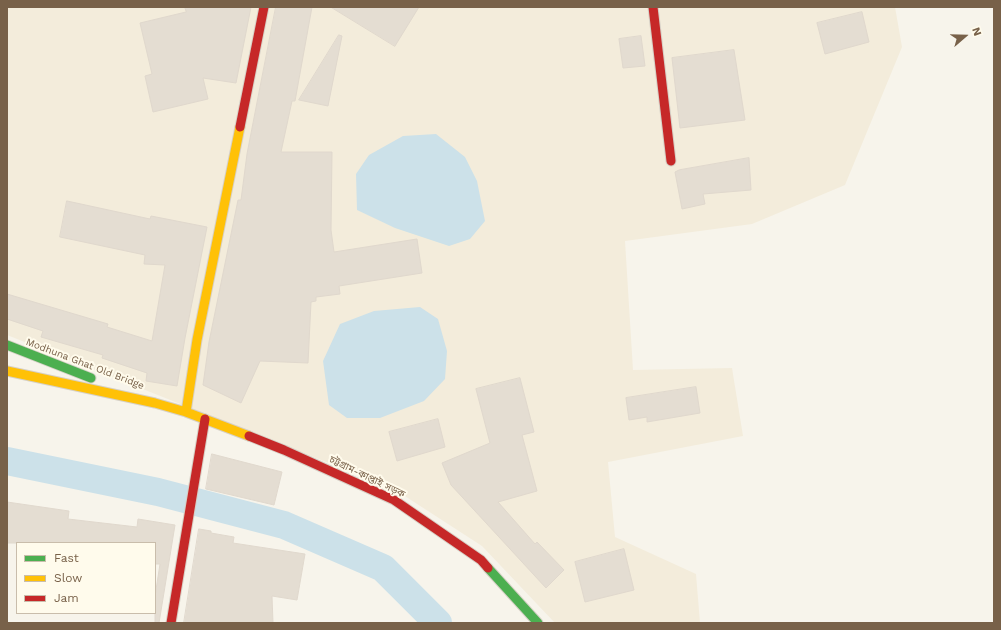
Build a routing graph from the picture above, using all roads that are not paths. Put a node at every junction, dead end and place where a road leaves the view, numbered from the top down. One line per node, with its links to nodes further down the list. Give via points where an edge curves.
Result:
1 (264, 7): 7 (street, via 197,340)
2 (653, 7): 3 (street)
3 (671, 161)
4 (7, 345): 6 (street, Modhuna Ghat Old Bridge)
5 (7, 371): 6 (street)
6 (155, 403): 7 (street, চট্টগ্রাম-কাপ্তাই সড়ক)
7 (186, 412): 8 (street, চট্টগ্রাম-কাপ্তাই সড়ক)
8 (206, 419): 9 (street); 10 (street, চট্টগ্রাম-কাপ্তাই সড়ক, via 284,450 394,500 481,560)
9 (171, 623)
10 (538, 623)

